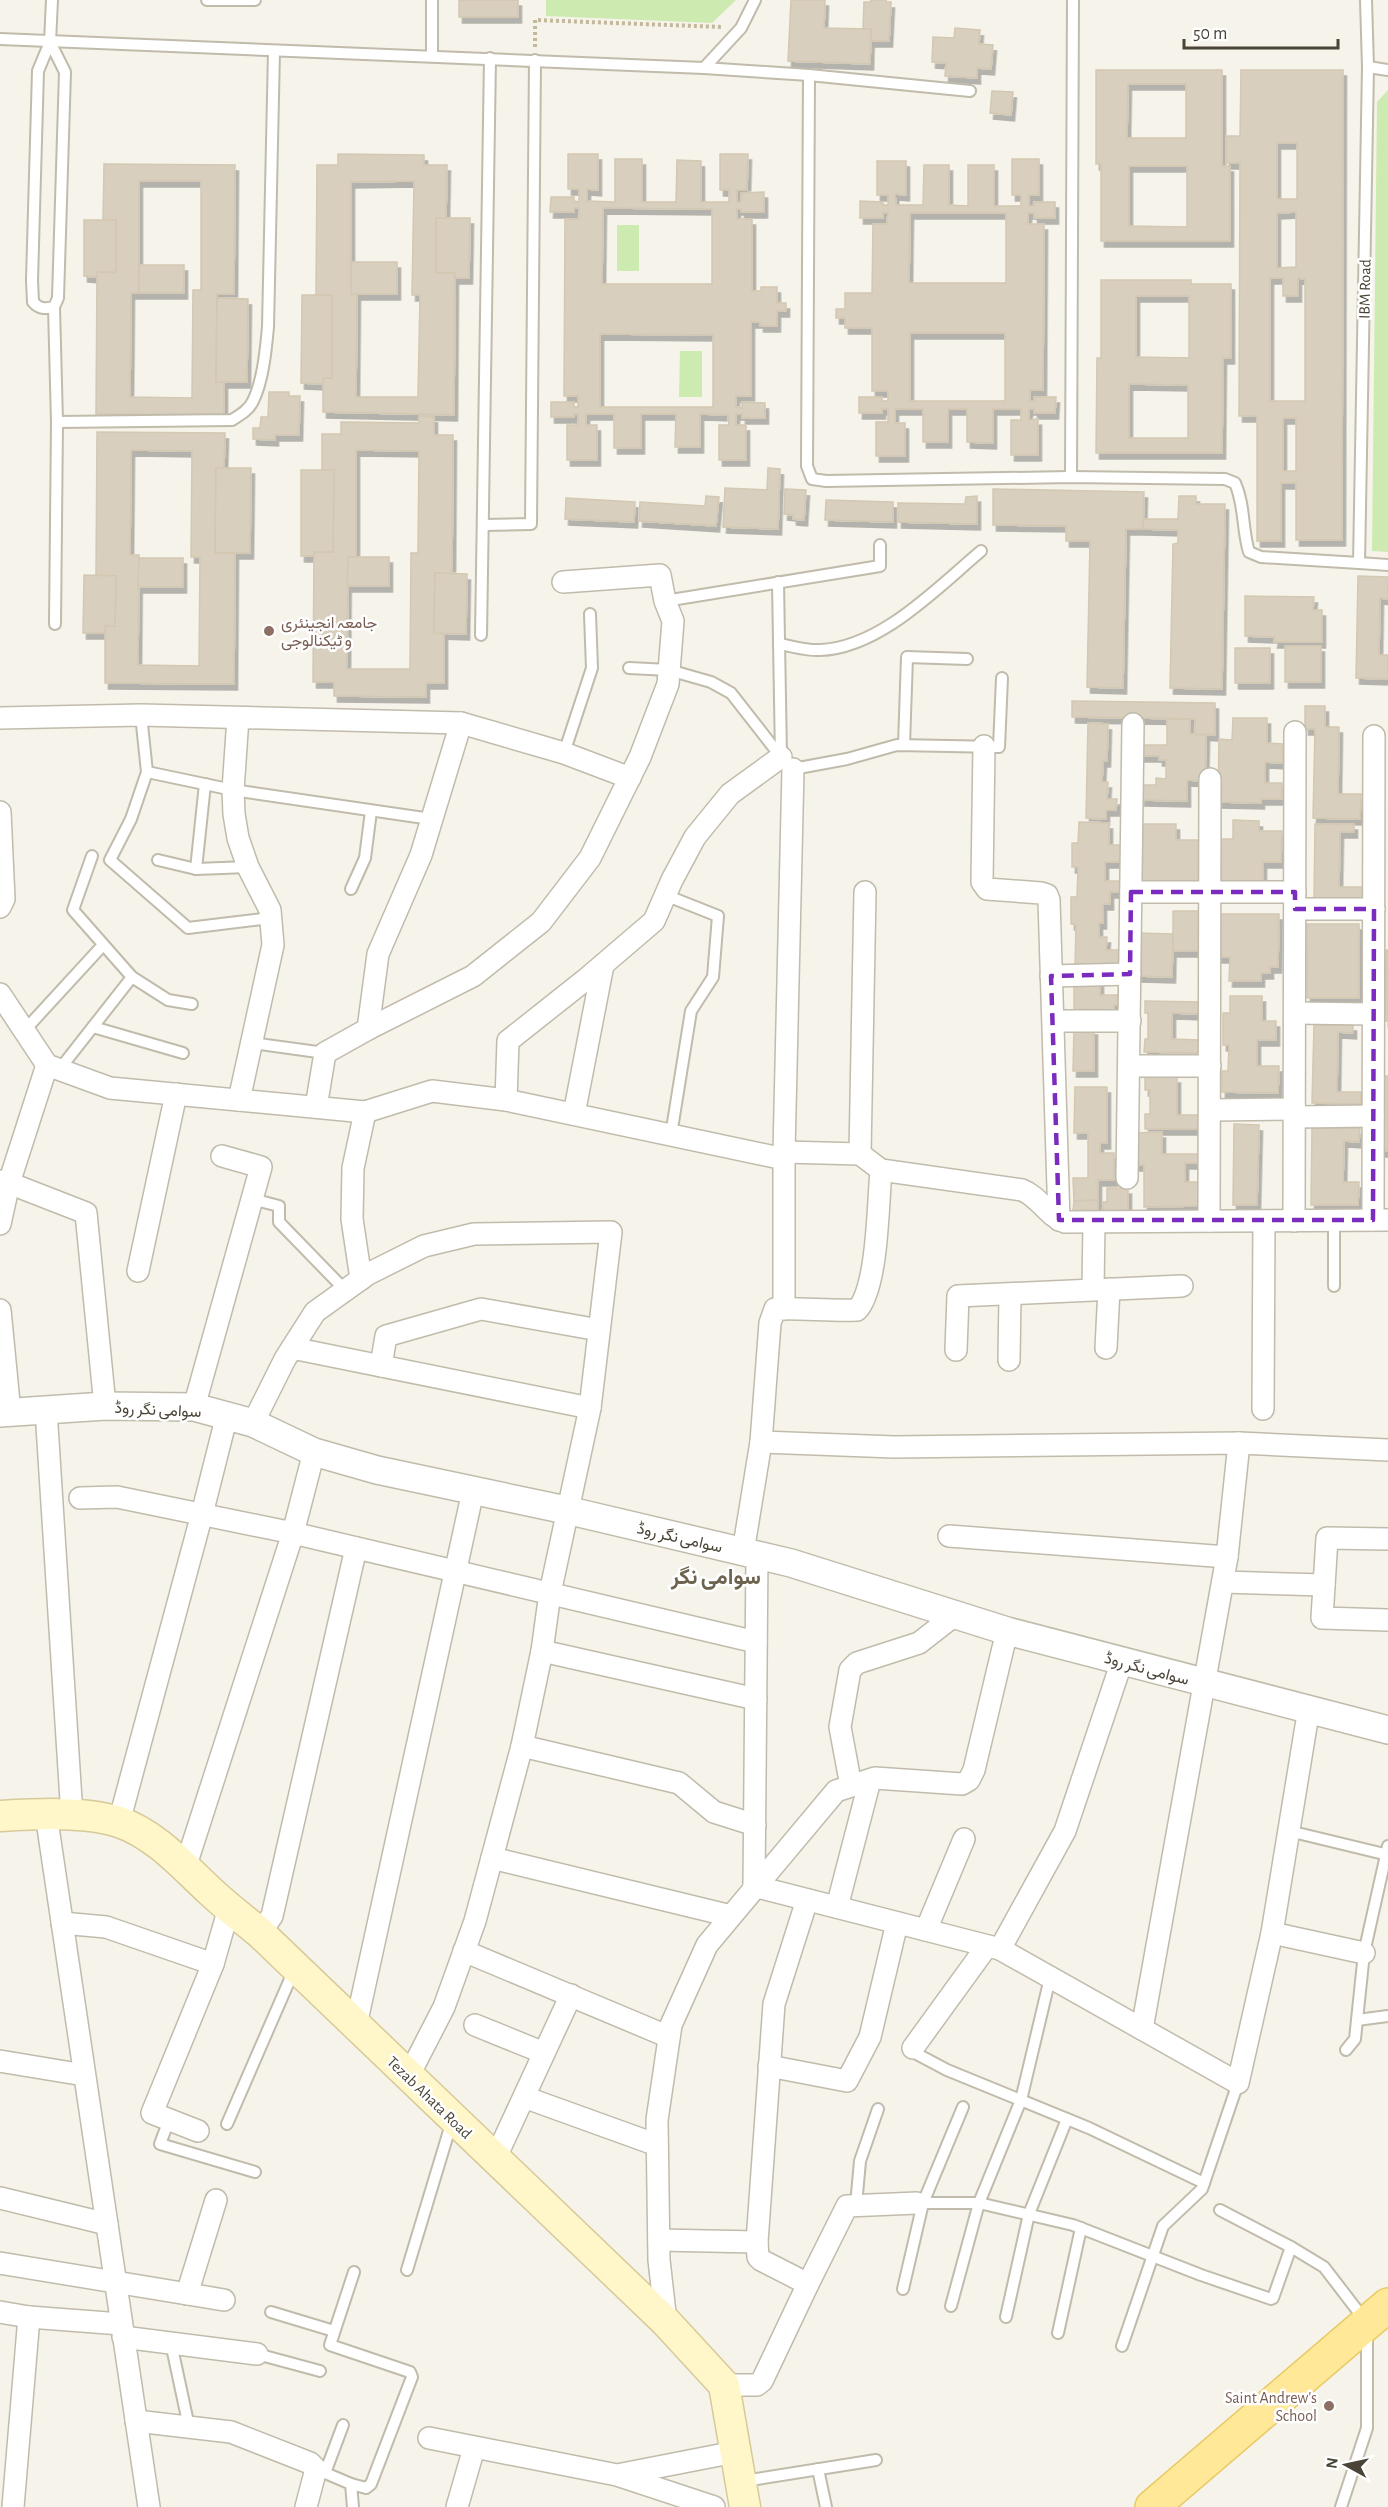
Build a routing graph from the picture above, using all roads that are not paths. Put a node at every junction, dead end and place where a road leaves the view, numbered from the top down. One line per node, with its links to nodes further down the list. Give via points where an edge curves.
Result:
1 (52, 0): 9 (lane)
2 (207, 0): 3 (lane)
3 (255, 0)
4 (432, 0): 11 (lane)
5 (755, 0): 14 (lane, via 741,28)
6 (1074, 0): 21 (lane)
7 (1366, 0): 15 (lane, IBM Road)
8 (0, 39): 9 (lane)
9 (50, 42): 10 (lane); 19 (lane, via 66,72 58,298); 19 (lane, via 39,71 32,297 40,308)
10 (274, 51): 11 (lane); 20 (lane, via 268,327 266,355 253,402 232,420)
11 (432, 56): 12 (lane)
12 (490, 58): 13 (lane); 22 (lane)
13 (535, 60): 14 (lane); 22 (lane, via 531,524)
14 (704, 68): 17 (lane)
15 (1368, 68): 16 (lane); 25 (lane, IBM Road)
16 (1388, 70)
17 (809, 75): 18 (lane); 21 (lane, via 807,466 812,479)
18 (970, 91)
19 (54, 307): 20 (lane)
20 (57, 422): 31 (lane)
21 (1071, 477): 25 (lane, via 1225,479 1235,483 1240,494 1250,552 1261,557)
22 (483, 525): 32 (lane)
23 (880, 545): 28 (lane, via 880,566)
24 (981, 551): 33 (lane, via 879,632 841,648 818,650)
25 (1359, 563): 26 (lane)
26 (1388, 566)
27 (563, 582): 29 (street, via 660,575)
28 (778, 582): 29 (lane); 33 (lane)
29 (665, 601): 36 (street, via 673,621)
30 (590, 614): 47 (lane, via 592,668)
31 (56, 624)
32 (481, 635)
33 (779, 644): 48 (lane)
34 (968, 659): 45 (lane, via 907,657)
35 (629, 668): 36 (lane)
36 (669, 670): 48 (lane, via 711,682 731,693); 50 (street, via 668,684)
37 (1002, 678): 46 (lane, via 999,747)
38 (141, 715): 39 (street); 40 (street); 49 (lane)
39 (0, 718)
40 (238, 718): 41 (street); 53 (street)
41 (461, 723): 47 (street); 56 (street)
42 (1132, 724): 63 (street)
43 (1295, 732): 66 (street)
44 (1374, 736): 68 (street)
45 (904, 745): 46 (lane); 48 (lane)
46 (984, 746): 73 (street, via 982,882 987,889 1047,895)
47 (564, 753): 50 (street)
48 (787, 763): 65 (street, via 730,794 695,837); 101 (street)
49 (147, 772): 52 (lane); 69 (lane, via 131,819 110,860 188,928)
50 (630, 778): 82 (street, via 590,858 541,922 473,976)
51 (1210, 779): 64 (street)
52 (205, 784): 53 (lane); 60 (lane)
53 (233, 790): 54 (lane); 59 (street, via 238,838)
54 (371, 811): 56 (lane); 61 (lane, via 365,858)
55 (0, 812): 67 (street, via 4,899)
56 (431, 819): 82 (street, via 421,855 378,954)
57 (92, 856): 70 (lane, via 74,910)
58 (158, 860): 60 (lane)
59 (248, 867): 60 (lane); 69 (street)
60 (196, 868)
61 (351, 889)
62 (865, 892): 100 (street)
63 (1131, 892): 64 (street); 72 (street)
64 (1210, 892): 66 (street); 88 (street)
65 (665, 895): 71 (street, via 654,921); 99 (lane, via 718,916 713,976 691,1011)
66 (1295, 900): 68 (street); 77 (street)
67 (0, 907)
68 (1378, 916): 78 (street)
69 (271, 918): 84 (street, via 273,945)
70 (103, 945): 74 (lane); 83 (lane)
71 (603, 965): 92 (street, via 508,1041); 97 (street)
72 (1130, 974): 73 (street); 80 (street)
73 (1051, 976): 79 (street)
74 (132, 977): 76 (lane, via 168,1000); 81 (lane)
75 (0, 994): 83 (street)
76 (192, 1004)
77 (1295, 1014): 78 (street); 96 (street)
78 (1373, 1014): 98 (street)
79 (1053, 1021): 80 (street); 107 (street)
80 (1130, 1021): 87 (street)
81 (93, 1027): 85 (lane); 89 (lane)
82 (368, 1029): 86 (street)
83 (24, 1031): 89 (street)
84 (252, 1043): 86 (lane); 91 (street)
85 (183, 1053)
86 (324, 1053): 93 (street)
87 (1129, 1066): 88 (street); 104 (street)
88 (1210, 1066): 94 (street)
89 (53, 1067): 90 (street, via 110,1088); 105 (street)
90 (176, 1094): 91 (street); 115 (street)
91 (239, 1100): 93 (street)
92 (506, 1100): 95 (street, via 432,1091); 97 (street)
93 (316, 1107): 95 (street)
94 (1210, 1110): 96 (street); 110 (street)
95 (365, 1112): 116 (street, via 353,1168)
96 (1295, 1113): 98 (street); 112 (street)
97 (574, 1114): 99 (street)
98 (1373, 1116): 109 (street)
99 (670, 1135): 101 (street)
100 (860, 1154): 101 (street); 103 (street)
101 (784, 1155): 121 (street)
102 (222, 1156): 106 (street, via 261,1167)
103 (881, 1170): 107 (street, via 1022,1190 1036,1197); 121 (street, via 874,1252 863,1304 857,1310)
104 (1127, 1178)
105 (5, 1182): 114 (street); 129 (street, via 86,1213)
106 (252, 1199): 116 (lane, via 279,1206 279,1222); 130 (street)
107 (1059, 1220): 113 (street)
108 (1334, 1220): 109 (street); 112 (street); 118 (lane)
109 (1380, 1220)
110 (1209, 1221): 111 (street); 113 (street)
111 (1264, 1221): 112 (street); 132 (street)
112 (1294, 1221)
113 (1094, 1223): 119 (street)
114 (0, 1224)
115 (138, 1271)
116 (353, 1285): 123 (street, via 424,1246 474,1234 611,1232); 124 (street, via 315,1312)
117 (1182, 1286): 119 (street)
118 (1334, 1286)
119 (1101, 1289): 120 (street); 125 (street)
120 (1010, 1295): 126 (street, via 958,1296); 127 (street)
121 (784, 1308): 137 (street, via 775,1309 770,1323)
122 (0, 1310): 134 (street)
123 (599, 1330): 128 (street, via 481,1309 386,1336); 131 (street)
124 (292, 1348): 128 (street); 136 (street)
125 (1106, 1348)
126 (956, 1350)
127 (1009, 1360)
128 (381, 1366): 131 (street)
129 (105, 1406): 130 (street, سوامی نگر روڈ); 133 (street, سوامی نگر روڈ)
130 (194, 1407): 135 (street, سوامی نگر روڈ)
131 (590, 1408): 143 (street)
132 (1263, 1409)
133 (46, 1410): 134 (street, سوامی نگر روڈ); 167 (street)
134 (5, 1413)
135 (227, 1415): 136 (street, سوامی نگر روڈ); 144 (street)
136 (254, 1423): 140 (street, سوامی نگر روڈ)
137 (761, 1442): 138 (street, via 894,1447); 149 (street)
138 (1239, 1443): 139 (street); 150 (street)
139 (1388, 1450)
140 (314, 1452): 141 (street, سوامی نگر روڈ); 145 (street)
141 (473, 1491): 143 (street, سوامی نگر روڈ); 151 (street)
142 (80, 1498): 144 (street, via 117,1497)
143 (566, 1510): 149 (street, سوامی نگر روڈ); 154 (street)
144 (202, 1514): 145 (street); 169 (street)
145 (292, 1533): 148 (street); 175 (street)
146 (949, 1536): 150 (street)
147 (1388, 1539): 153 (street, via 1328,1539)
148 (356, 1548): 151 (street); 184 (street, via 272,1916)
149 (750, 1554): 155 (street, سوامی نگر روڈ, via 791,1563); 158 (street)
150 (1227, 1557): 152 (street)
151 (454, 1571): 154 (street); 195 (street)
152 (1222, 1582): 153 (street); 161 (street)
153 (1324, 1585): 156 (street, via 1322,1618)
154 (550, 1593): 158 (street); 159 (street)
155 (955, 1615): 157 (street, سوامی نگر روڈ); 166 (street, via 920,1643 857,1663 850,1670 840,1727)
156 (1388, 1620)
157 (1006, 1631): 160 (street, سوامی نگر روڈ); 166 (street, via 969,1780 962,1784 875,1778)
158 (756, 1642): 162 (street)
159 (543, 1651): 162 (street); 165 (street)
160 (1122, 1660): 161 (street, سوامی نگر روڈ); 186 (street, via 1065,1831)
161 (1204, 1684): 163 (street, سوامی نگر روڈ); 197 (street)
162 (756, 1699): 170 (street)
163 (1309, 1708): 164 (street, سوامی نگر روڈ); 171 (street)
164 (1388, 1730)
165 (522, 1746): 170 (street, via 679,1783 714,1812); 174 (street)
166 (861, 1783): 176 (street, via 836,1791); 178 (street)
167 (59, 1815): 168 (main road, Tezab Ahata Road); 169 (main road, Tezab Ahata Road); 181 (street)
168 (0, 1816)
169 (119, 1821): 175 (main road, Tezab Ahata Road, via 142,1833)
170 (755, 1825): 176 (street)
171 (1289, 1831): 173 (lane); 185 (street)
172 (963, 1839): 183 (street)
173 (1387, 1852): 188 (lane)
174 (492, 1858): 180 (street); 187 (street)
175 (185, 1868): 179 (main road, Tezab Ahata Road)
176 (754, 1886): 177 (street); 180 (street)
177 (807, 1900): 178 (street); 203 (street, via 774,2004)
178 (837, 1907): 182 (street)
179 (229, 1908): 184 (main road, Tezab Ahata Road); 189 (street)
180 (730, 1916): 198 (street, via 707,1945)
181 (62, 1923): 189 (street, via 106,1927); 204 (street)
182 (897, 1923): 183 (street); 203 (street, via 870,2037 847,2081)
183 (926, 1930): 186 (street)
184 (260, 1933): 190 (main road, Tezab Ahata Road)
185 (1272, 1933): 188 (street); 206 (street)
186 (993, 1948): 191 (street); 199 (street)
187 (464, 1951): 192 (street); 205 (street, via 444,2007)
188 (1364, 1953): 194 (lane)
189 (213, 1964): 213 (street, via 152,2113)
190 (295, 1966): 195 (main road, Tezab Ahata Road); 214 (lane)
191 (1050, 1977): 197 (street); 208 (lane)
192 (571, 1995): 198 (street); 201 (street)
193 (1388, 2016): 194 (lane)
194 (1357, 2020): 200 (lane, via 1355,2039)
195 (356, 2025): 205 (main road, Tezab Ahata Road)
196 (476, 2025): 201 (street)
197 (1142, 2029): 206 (street)
198 (669, 2037): 216 (street)
199 (913, 2048): 208 (lane, via 915,2054 947,2070)
200 (1346, 2050)
201 (544, 2053): 207 (street)
202 (0, 2061): 204 (street)
203 (769, 2066): 230 (street)
204 (84, 2075): 227 (street)
205 (408, 2077): 211 (main road, Tezab Ahata Road)
206 (1238, 2083): 219 (lane)
207 (524, 2097): 216 (street); 217 (street)
208 (1021, 2100): 212 (lane); 222 (lane)
209 (963, 2107): 223 (lane)
210 (878, 2109): 224 (lane, via 860,2161)
211 (453, 2119): 217 (main road, Tezab Ahata Road); 234 (lane)
212 (1067, 2119): 219 (lane); 226 (lane)
213 (169, 2120): 215 (street); 218 (lane, via 160,2144)
214 (227, 2124)
215 (198, 2131)
216 (657, 2145): 229 (street)
217 (495, 2159): 247 (main road, Tezab Ahata Road)
218 (255, 2172)
219 (1204, 2182): 232 (lane, via 1202,2189 1163,2226)
220 (0, 2198): 227 (street)
221 (216, 2200): 239 (street)
222 (979, 2202): 223 (lane); 226 (lane); 241 (lane)
223 (920, 2203): 224 (street); 238 (lane)
224 (856, 2205): 237 (street, via 846,2207)
225 (1220, 2210): 231 (lane)
226 (1029, 2214): 228 (lane); 246 (lane)
227 (107, 2224): 236 (street)
228 (1081, 2228): 232 (lane); 250 (lane)
229 (659, 2240): 230 (street); 247 (street)
230 (757, 2242): 237 (street, via 761,2260)
231 (1291, 2247): 232 (lane, via 1274,2298 1270,2299); 244 (lane, via 1324,2267)
232 (1153, 2256): 252 (lane)
233 (0, 2263): 236 (street)
234 (407, 2270)
235 (354, 2272): 249 (lane)
236 (115, 2282): 239 (street); 248 (street)
237 (808, 2284): 255 (street, via 762,2381 757,2385)
238 (903, 2289)
239 (187, 2294): 240 (street)
240 (224, 2300)
241 (951, 2306)
242 (0, 2312): 245 (street)
243 (271, 2312): 249 (lane)
244 (1378, 2314): 275 (main road); 276 (lane, via 1367,2427)
245 (29, 2317): 248 (street); 268 (street)
246 (1006, 2317)
247 (666, 2322): 255 (main road, Tezab Ahata Road)
248 (122, 2330): 251 (street); 256 (street)
249 (334, 2331): 266 (lane, via 329,2344 332,2346 410,2372 412,2377 371,2484 366,2488)
250 (1058, 2333)
251 (171, 2343): 253 (street); 258 (lane)
252 (1122, 2346)
253 (257, 2354): 254 (lane)
254 (320, 2371)
255 (724, 2385): 261 (main road)
256 (136, 2421): 258 (street); 269 (street)
257 (343, 2424): 264 (lane)
258 (189, 2427): 264 (street, via 231,2432 310,2463)
259 (429, 2438): 260 (street)
260 (474, 2448): 265 (street); 272 (street)
261 (735, 2452): 265 (street); 267 (main road)
262 (876, 2460): 263 (lane)
263 (818, 2469): 267 (lane); 274 (lane)
264 (320, 2471): 266 (lane); 270 (street)
265 (617, 2475): 273 (street)
266 (351, 2484): 271 (lane)
267 (743, 2494)
268 (13, 2507)
269 (149, 2507)
270 (306, 2507)
271 (353, 2507)
272 (457, 2507)
273 (714, 2507)
274 (826, 2507)
275 (1152, 2507)
276 (1341, 2507)

